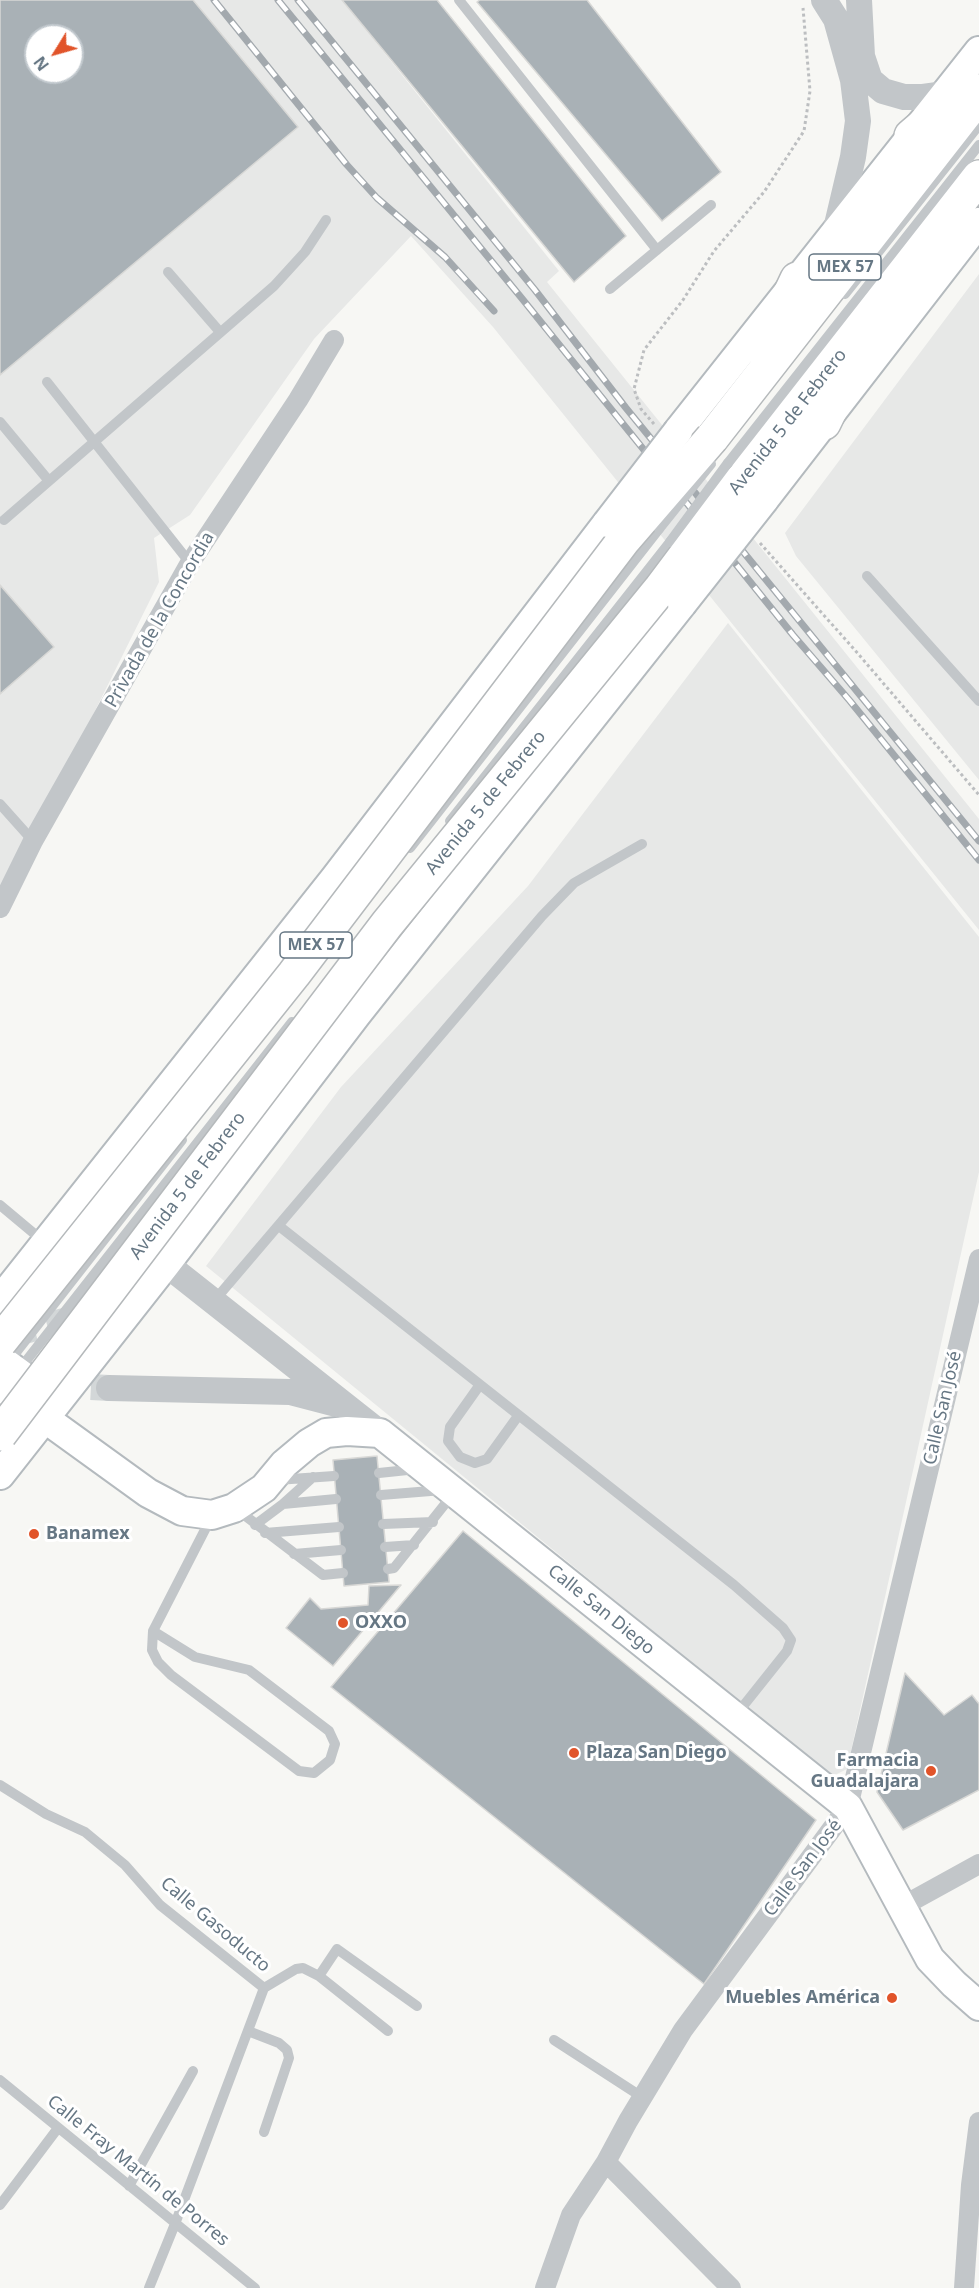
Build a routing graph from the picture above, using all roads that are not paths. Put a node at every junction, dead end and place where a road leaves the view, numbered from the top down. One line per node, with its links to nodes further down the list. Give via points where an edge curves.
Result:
1 (824, 0): 15 (street, via 836,19 853,80 858,121)
2 (859, 0): 6 (street, via 862,57 870,80 883,91 904,97)
3 (463, 1): 16 (lane)
4 (979, 51): 6 (main road)
5 (979, 78): 9 (highway)
6 (945, 94): 9 (main road)
7 (979, 96): 25 (highway, Avenida 5 de Febrero / MEX 57)
8 (979, 125): 21 (lane)
9 (910, 136): 15 (main road)
10 (979, 145): 29 (lane)
11 (979, 177): 20 (highway, Avenida 5 de Febrero / MEX 57)
12 (711, 205): 16 (lane)
13 (326, 220): 22 (lane, via 274,286)
14 (979, 222): 27 (main road, Avenida 5 de Febrero)
15 (836, 229): 18 (main road)
16 (657, 250): 19 (lane)
17 (168, 272): 22 (lane)
18 (797, 279): 25 (highway); 46 (main road, bridge, via 328,887)
19 (610, 289)
20 (885, 298): 27 (highway); 29 (highway, Avenida 5 de Febrero / MEX 57)
21 (838, 303)
22 (220, 332): 28 (lane)
23 (334, 340): 32 (street, Privada de la Concordia)
24 (47, 382): 28 (lane)
25 (737, 406): 29 (highway, Avenida 5 de Febrero / MEX 57)
26 (0, 422): 30 (lane)
27 (824, 423): 29 (main road, Avenida 5 de Febrero)
28 (95, 441): 30 (lane); 32 (lane)
29 (733, 467): 36 (lane, bridge); 39 (lane, bridge, via 659,530); 42 (main road, Avenida 5 de Febrero, bridge, via 682,604); 53 (highway, Avenida 5 de Febrero / MEX 57, bridge, via 623,541 294,974); 60 (highway, Avenida 5 de Febrero / MEX 57, bridge, via 661,588 387,924)
30 (49, 481): 31 (lane)
31 (4, 520)
32 (190, 562): 37 (street, Privada de la Concordia)
33 (867, 576): 34 (lane)
34 (979, 701)
35 (0, 804): 37 (lane)
36 (440, 834)
37 (33, 841): 40 (street, Privada de la Concordia)
38 (642, 844): 45 (lane, via 574,883 542,916)
39 (403, 858)
40 (0, 908)
41 (299, 1013): 53 (lane)
42 (357, 1014): 48 (main road, Avenida 5 de Febrero); 49 (street)
43 (190, 1130): 53 (lane)
44 (0, 1205): 46 (lane)
45 (279, 1226): 52 (lane); 54 (lane)
46 (45, 1243): 50 (main road)
47 (979, 1259): 51 (street, Calle San José)
48 (166, 1264): 52 (street, Calle San Diego); 57 (main road, Avenida 5 de Febrero)
49 (131, 1286)
50 (3, 1292)
51 (975, 1292): 84 (street, Calle San José)
52 (214, 1301): 56 (street, Calle San Diego)
53 (4, 1372): 57 (main road)
54 (479, 1386): 58 (lane); 58 (lane, via 450,1427 448,1441 460,1457 475,1463 487,1459)
55 (109, 1388): 56 (street, via 290,1392)
56 (345, 1406): 59 (street, Calle San Diego)
57 (51, 1410): 63 (main road, Avenida 5 de Febrero); 70 (main road, via 89,1451 148,1493 182,1511)
58 (519, 1416): 82 (lane, via 783,1628 791,1640 788,1651)
59 (380, 1433): 61 (main road, Calle San Diego); 67 (main road, via 326,1433 284,1464)
60 (0, 1434)
61 (424, 1469): 62 (lane); 66 (main road, Calle San Diego)
62 (379, 1473)
63 (0, 1475)
64 (334, 1476): 65 (lane)
65 (313, 1477): 67 (lane); 67 (lane)
66 (452, 1491): 68 (lane); 71 (lane); 82 (main road, Calle San Diego)
67 (276, 1492): 69 (lane); 70 (main road, via 264,1488)
68 (381, 1495)
69 (336, 1499)
70 (234, 1516): 74 (lane); 81 (lane)
71 (433, 1522): 72 (lane); 75 (lane)
72 (383, 1524)
73 (339, 1527): 74 (lane)
74 (265, 1533): 78 (lane)
75 (414, 1545): 76 (lane); 79 (lane, via 394,1568)
76 (386, 1547)
77 (341, 1550): 78 (lane)
78 (294, 1554): 80 (lane, via 323,1575)
79 (387, 1569)
80 (343, 1573)
81 (153, 1631): 81 (lane, via 152,1650 171,1675 299,1771 314,1773 330,1760 335,1744 329,1731 249,1670 195,1657)
82 (735, 1717): 84 (main road, Calle San Diego)
83 (0, 1785): 88 (lane, Calle Gasoducto, via 46,1814 85,1832 125,1864 160,1905)
84 (848, 1807): 86 (main road, Calle San Diego); 96 (street, Calle San José, via 683,2030)
85 (979, 1864): 86 (street)
86 (901, 1907): 90 (main road, Calle San Diego, via 930,1959)
87 (319, 1976): 88 (lane, via 296,1969); 89 (lane, via 337,1949); 92 (lane)
88 (264, 1988): 91 (lane, Calle Gasoducto)
89 (417, 2006)
90 (979, 2006)
91 (248, 2031): 99 (lane, via 279,2043 289,2058); 103 (lane, Calle Gasoducto)
92 (388, 2031)
93 (554, 2040): 96 (lane)
94 (193, 2071): 101 (lane)
95 (0, 2080): 98 (lane, Calle Fray Martín de Porres)
96 (642, 2097): 100 (street, Calle San José)
97 (979, 2122): 108 (street)
98 (58, 2128): 101 (lane, Calle Fray Martín de Porres); 102 (lane)
99 (264, 2132)
100 (606, 2162): 106 (street, Calle San José, via 571,2214); 107 (street)
101 (129, 2186): 103 (lane, Calle Fray Martín de Porres)
102 (0, 2205)
103 (176, 2224): 104 (lane, Calle Gasoducto); 105 (lane, Calle Fray Martín de Porres)
104 (149, 2288)
105 (255, 2288)
106 (545, 2288)
107 (731, 2288)
108 (964, 2288)

